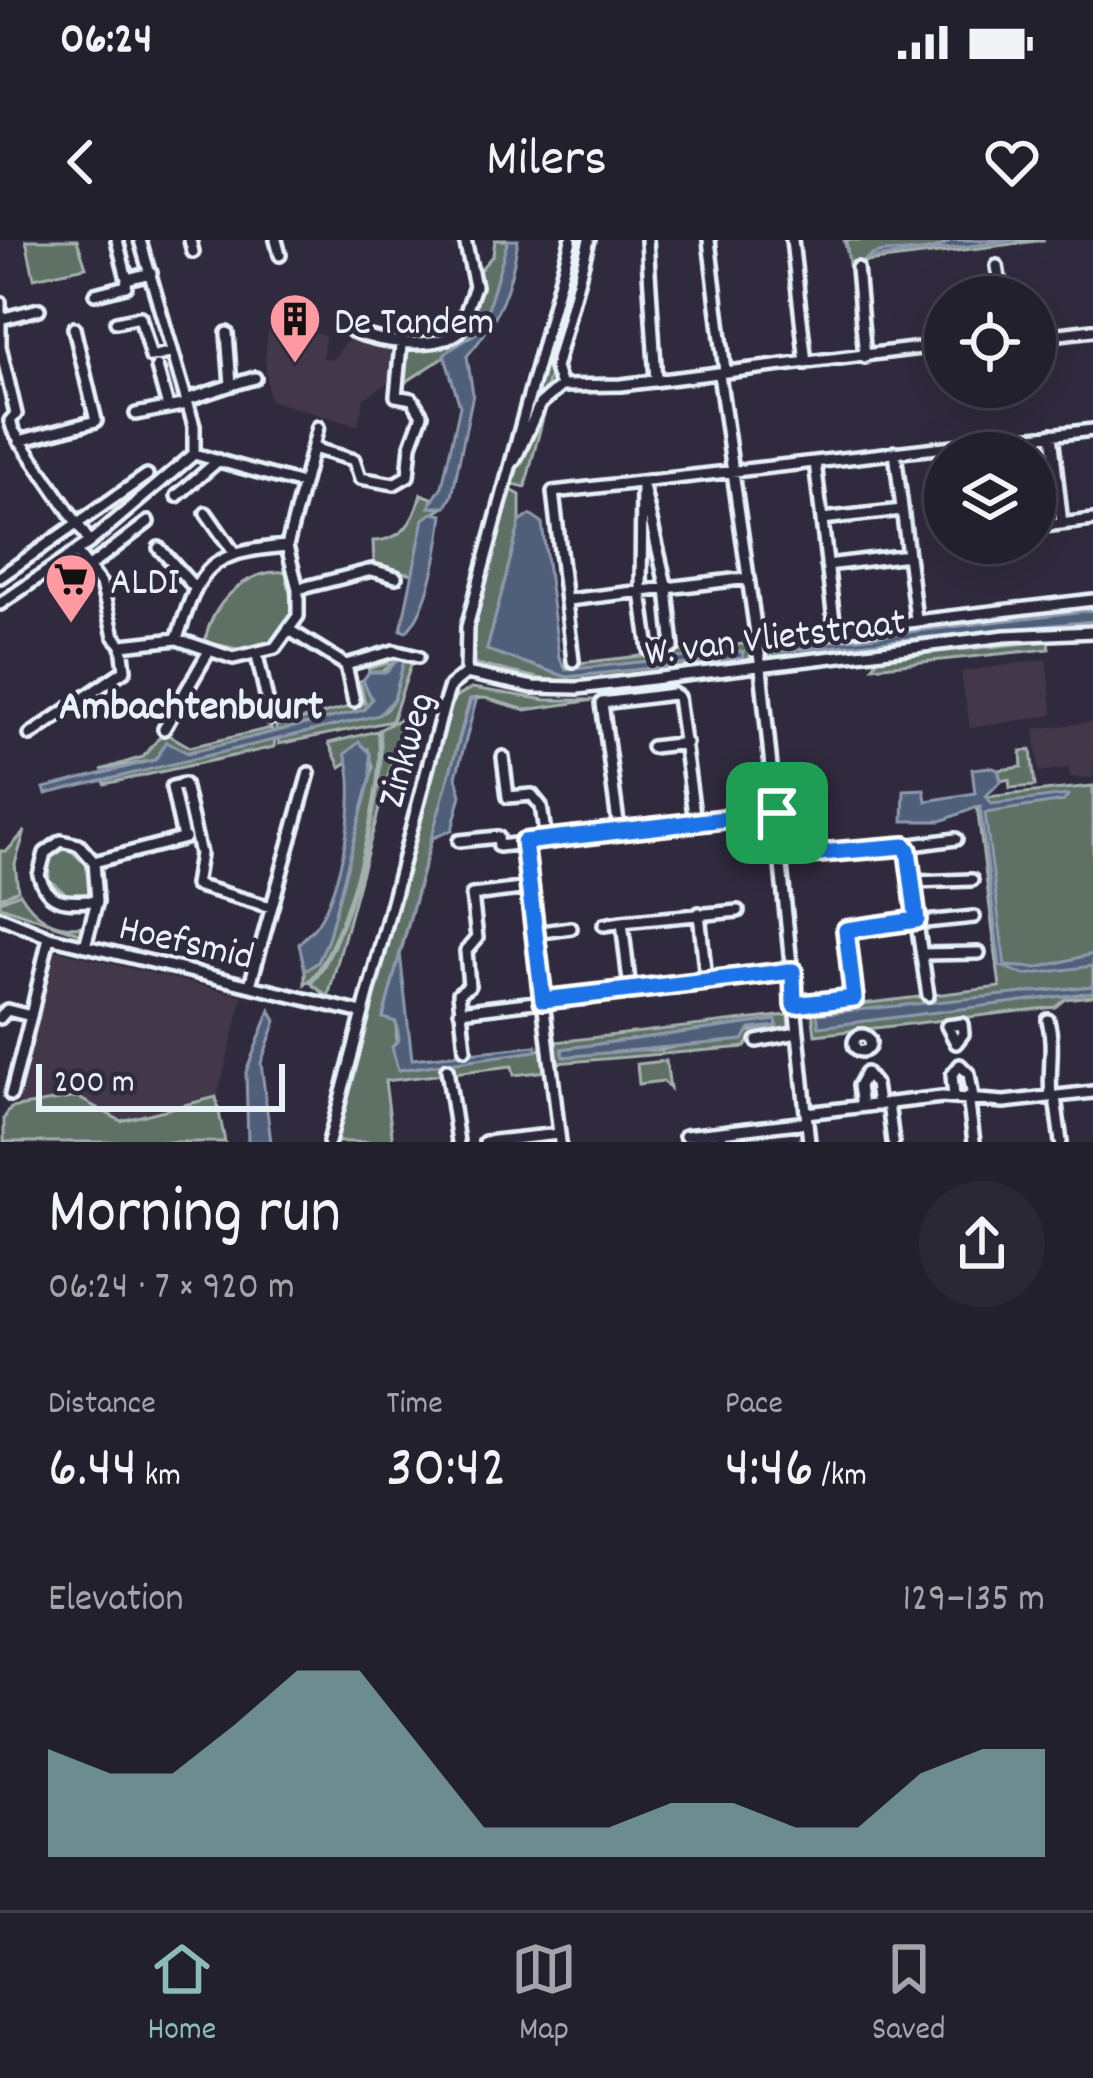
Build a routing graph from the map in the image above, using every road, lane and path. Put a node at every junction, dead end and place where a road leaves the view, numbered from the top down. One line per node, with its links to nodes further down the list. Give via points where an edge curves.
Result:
1 (117, 240): 15 (street)
2 (140, 240): 13 (street)
3 (276, 240): 10 (street)
4 (465, 240): 26 (street, via 475,286 463,328 434,343)
5 (571, 240): 51 (street, Zinkweg)
6 (589, 240): 36 (street, via 555,368)
7 (647, 240): 34 (street)
8 (709, 240): 32 (street)
9 (792, 240): 30 (street)
10 (280, 255)
11 (998, 266): 14 (street)
12 (857, 268): 29 (street)
13 (151, 273): 15 (street); 28 (street)
14 (999, 276)
15 (128, 279): 16 (street)
16 (95, 294)
17 (0, 302): 20 (street)
18 (39, 309): 20 (street)
19 (116, 322): 28 (street, via 136,316 151,357)
20 (4, 324): 41 (street)
21 (74, 328): 41 (street, via 96,421)
22 (1093, 330): 25 (street)
23 (352, 331): 26 (street)
24 (227, 333): 35 (street)
25 (1056, 334)
26 (401, 345): 45 (street, via 393,387 422,415 408,476 394,484 360,478 354,460)
27 (924, 348): 29 (street)
28 (169, 353): 37 (street)
29 (866, 357): 30 (street)
30 (806, 362): 32 (street)
31 (157, 367): 38 (street)
32 (722, 373): 34 (street); 53 (street)
33 (255, 378): 35 (street)
34 (656, 381): 36 (street)
35 (231, 385): 37 (street)
36 (561, 386): 51 (street, via 541,404)
37 (186, 402): 38 (street); 48 (street)
38 (168, 407): 39 (street)
39 (136, 414)
40 (318, 427): 45 (street)
41 (11, 428): 44 (street); 64 (street)
42 (1093, 430): 43 (street)
43 (1056, 434)
44 (0, 440)
45 (316, 449): 56 (street)
46 (924, 450): 47 (street)
47 (895, 452): 50 (street); 58 (street)
48 (194, 454): 49 (street); 66 (street)
49 (219, 460): 56 (street); 57 (street)
50 (815, 462): 53 (street); 60 (street)
51 (511, 464): 97 (street, Zinkweg, via 467,627)
52 (1056, 470): 63 (street)
53 (736, 471): 55 (street); 76 (street)
54 (148, 476): 64 (street)
55 (642, 482): 79 (street); 80 (street); 81 (street, via 553,492)
56 (302, 484): 67 (street)
57 (177, 496)
58 (902, 510): 60 (street); 71 (street)
59 (206, 513): 69 (street)
60 (822, 519): 72 (street)
61 (1093, 520): 63 (street)
62 (148, 522): 73 (street)
63 (1062, 524): 65 (street)
64 (77, 525): 66 (street); 75 (street)
65 (1056, 525)
66 (90, 542): 70 (street)
67 (287, 546): 69 (street); 78 (street)
68 (159, 548): 77 (street)
69 (232, 550): 77 (street)
70 (76, 552): 73 (street); 83 (street)
71 (908, 555): 72 (street); 84 (street)
72 (827, 565): 85 (street)
73 (89, 567): 90 (street)
74 (396, 577): 78 (street, via 372,570)
75 (0, 578)
76 (749, 578): 79 (street); 89 (street)
77 (194, 587): 88 (street)
78 (298, 589): 86 (street)
79 (667, 589): 80 (street); 80 (street, via 673,646 649,650)
80 (641, 592): 81 (street)
81 (568, 600): 94 (street)
82 (1093, 600): 84 (street)
83 (0, 604)
84 (916, 619): 85 (street)
85 (835, 629): 89 (street)
86 (291, 631): 92 (street); 95 (street)
87 (1093, 632): 96 (street, W. van Vlietstraat)
88 (177, 639): 90 (street); 91 (street)
89 (758, 640): 96 (street)
90 (122, 645): 101 (street, via 125,670)
91 (209, 651): 92 (street); 100 (street)
92 (256, 656): 99 (street)
93 (418, 657): 95 (street, via 394,650)
94 (573, 661)
95 (346, 664): 98 (street)
96 (761, 668): 97 (street, W. van Vlietstraat, via 555,690); 106 (street)
97 (466, 673): 143 (street, Zinkweg, via 450,686)
98 (354, 701)
99 (272, 718)
100 (164, 729)
101 (30, 735)
102 (686, 743): 103 (street); 107 (street); 108 (street, W. van Vlietstraat, via 678,697 602,703)
103 (652, 747)
104 (503, 757): 111 (street, via 508,797 532,795)
105 (309, 773): 121 (street)
106 (777, 813): 107 (street); 115 (street)
107 (695, 822): 108 (street)
108 (620, 830): 111 (street)
109 (189, 837): 109 (street, via 184,784 172,787); 116 (street); 121 (street, via 200,854 195,885)
110 (956, 838): 114 (street)
111 (546, 840): 113 (street)
112 (459, 841): 113 (street)
113 (524, 842): 119 (street)
114 (905, 846): 115 (street); 118 (street)
115 (783, 856): 135 (street)
116 (94, 862): 120 (street); 120 (street, via 79,845 61,841 45,853 39,875 59,901)
117 (972, 880): 118 (street)
118 (913, 882): 126 (street)
119 (529, 888): 130 (street); 142 (street, via 472,895 477,938 466,951 469,986 459,993)
120 (97, 902): 132 (street)
121 (271, 907): 137 (street)
122 (738, 911): 123 (street)
123 (699, 913): 127 (street); 136 (street)
124 (0, 917): 131 (street, Hoefsmid)
125 (974, 917): 126 (street)
126 (917, 920): 134 (street); 141 (street, via 846,930 854,998)
127 (622, 922): 128 (street); 138 (street)
128 (604, 925)
129 (571, 928): 130 (street)
130 (535, 933): 140 (street)
131 (49, 937): 132 (street, Hoefsmid); 144 (street)
132 (85, 946): 137 (street, Hoefsmid)
133 (979, 952): 134 (street)
134 (922, 954): 139 (street)
135 (793, 971): 136 (street); 141 (street)
136 (706, 980): 138 (street)
137 (250, 986): 143 (street, Hoefsmid)
138 (630, 990): 140 (street)
139 (928, 995)
140 (543, 1000): 142 (street); 165 (street)
141 (794, 1005): 147 (street)
142 (460, 1011): 150 (street)
143 (362, 1013): 166 (street, Zinkweg)
144 (31, 1016): 145 (street, via 7,1010); 156 (street)
145 (0, 1018)
146 (1048, 1020): 158 (street)
147 (797, 1033): 148 (street); 162 (street)
148 (757, 1041)
149 (956, 1043): 152 (street)
150 (465, 1049)
151 (863, 1052): 154 (street)
152 (960, 1065): 157 (street, via 952,1075); 159 (street)
153 (447, 1069): 167 (street)
154 (866, 1073): 160 (street); 161 (street)
155 (1093, 1092): 158 (street)
156 (11, 1095)
157 (954, 1097): 159 (street); 160 (street)
158 (1053, 1097): 159 (street); 172 (street)
159 (971, 1098): 171 (street)
160 (883, 1104): 161 (street); 170 (street)
161 (862, 1106): 162 (street)
162 (806, 1117): 164 (street); 169 (street)
163 (685, 1136): 164 (street)
164 (722, 1137)
165 (560, 1138): 168 (street)
166 (329, 1142)
167 (458, 1142)
168 (485, 1142)
169 (809, 1142)
170 (893, 1142)
171 (974, 1142)
172 (1061, 1142)

